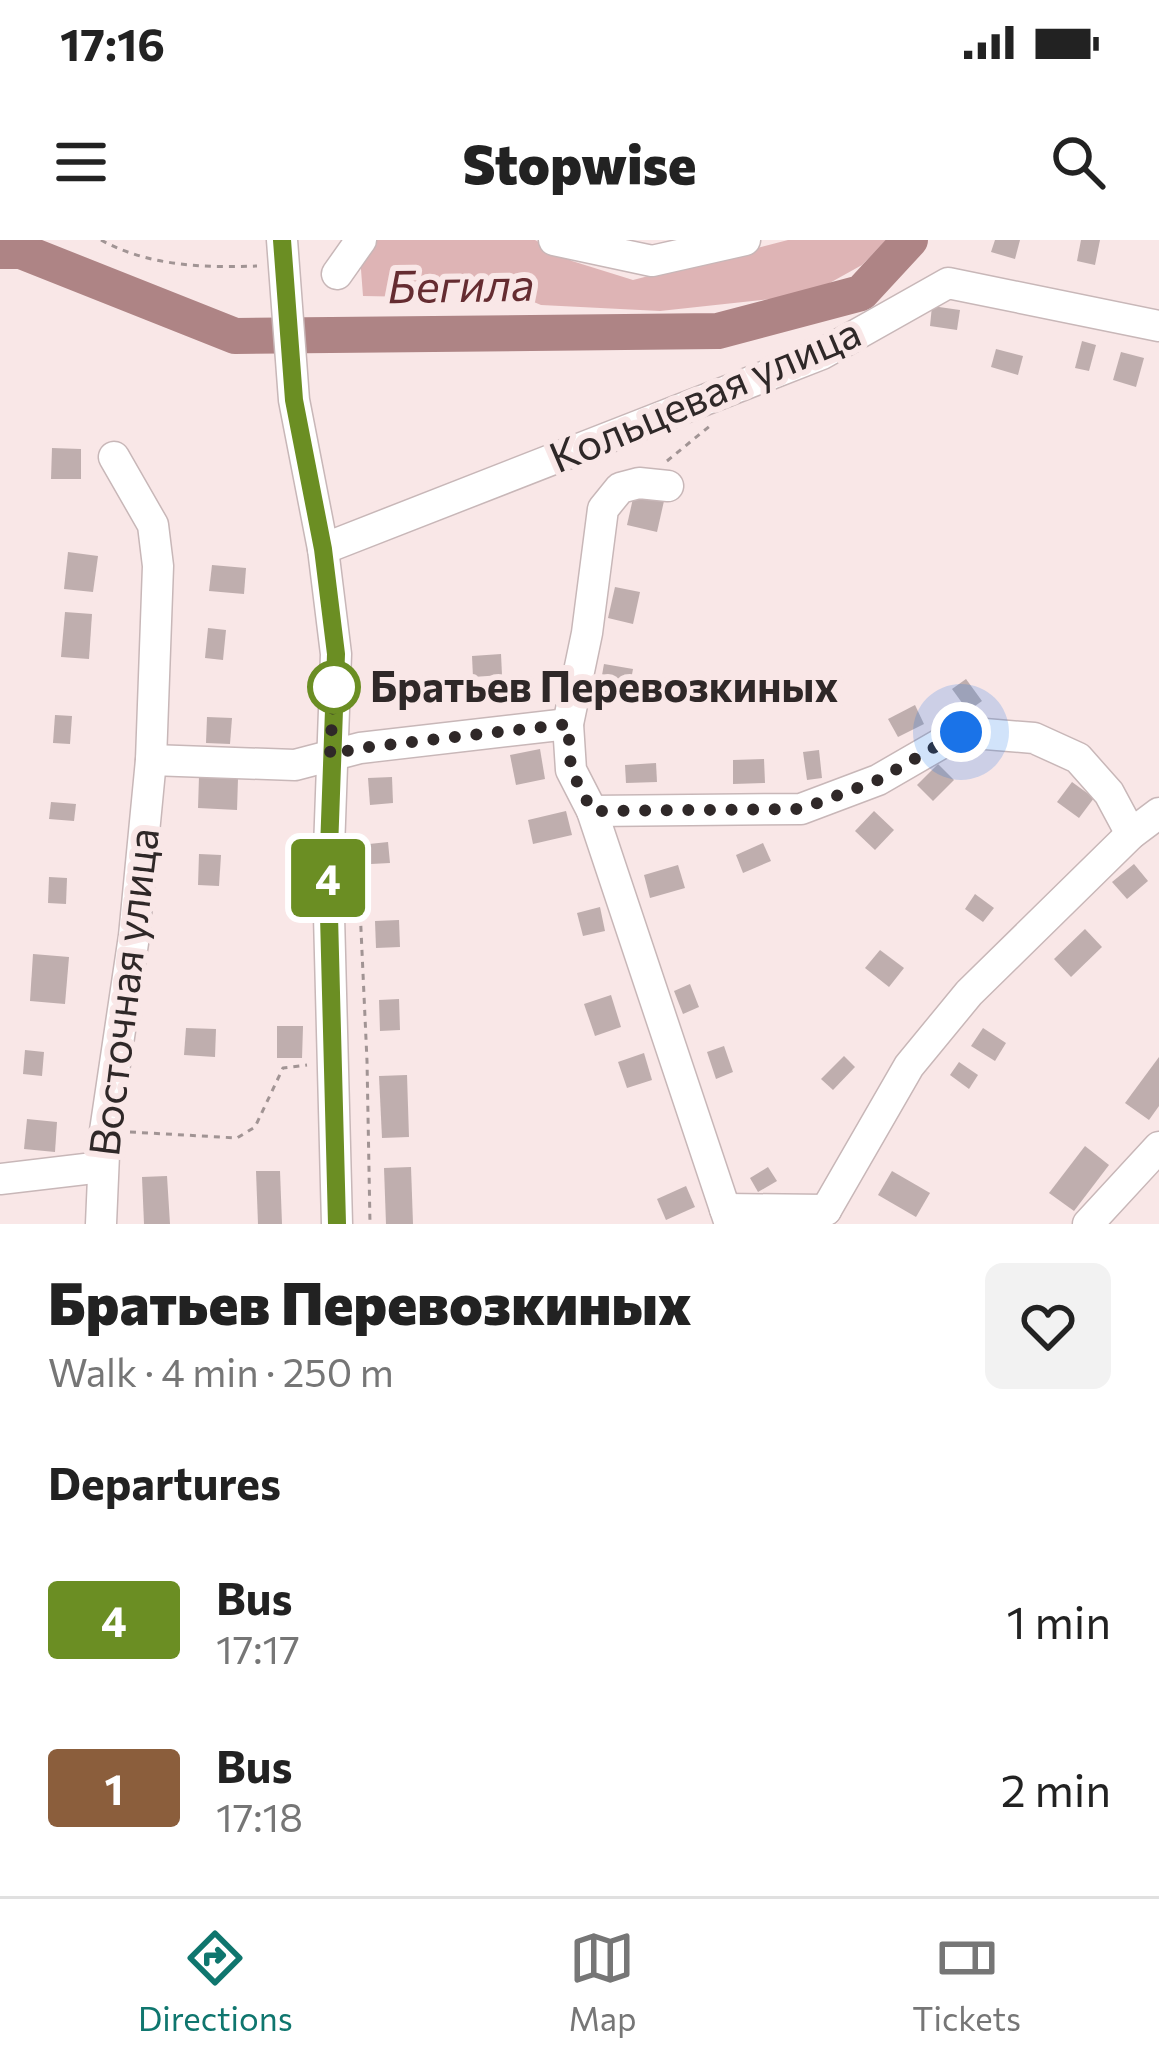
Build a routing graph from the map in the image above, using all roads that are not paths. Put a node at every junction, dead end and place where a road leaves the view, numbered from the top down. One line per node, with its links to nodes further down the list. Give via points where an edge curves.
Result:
1 (361, 240): 5 (street)
2 (554, 240): 3 (street, via 652,261)
3 (745, 240)
4 (282, 264): 9 (street, via 294,400)
5 (337, 274)
6 (1159, 326): 9 (street, Кольцевая улица, via 948,283 822,354)
7 (114, 458): 12 (street, Восточная улица, via 153,525)
8 (654, 484): 10 (street, via 620,488 602,509)
9 (323, 549): 11 (street, via 336,654)
10 (568, 724): 11 (street); 13 (street, via 571,770)
11 (330, 755): 12 (street, via 295,764); 22 (street)
12 (151, 760): 17 (street, Восточная улица)
13 (592, 811): 15 (street, via 802,809 878,780 961,732 1034,738 1078,758); 19 (street)
14 (1159, 813): 15 (street)
15 (1131, 834): 20 (street, via 969,993 909,1066)
16 (1159, 1147): 23 (street)
17 (101, 1167): 18 (street); 21 (street, Восточная улица)
18 (0, 1179)
19 (727, 1217): 20 (street)
20 (829, 1217)
21 (101, 1224)
22 (337, 1224)
23 (1088, 1224)

